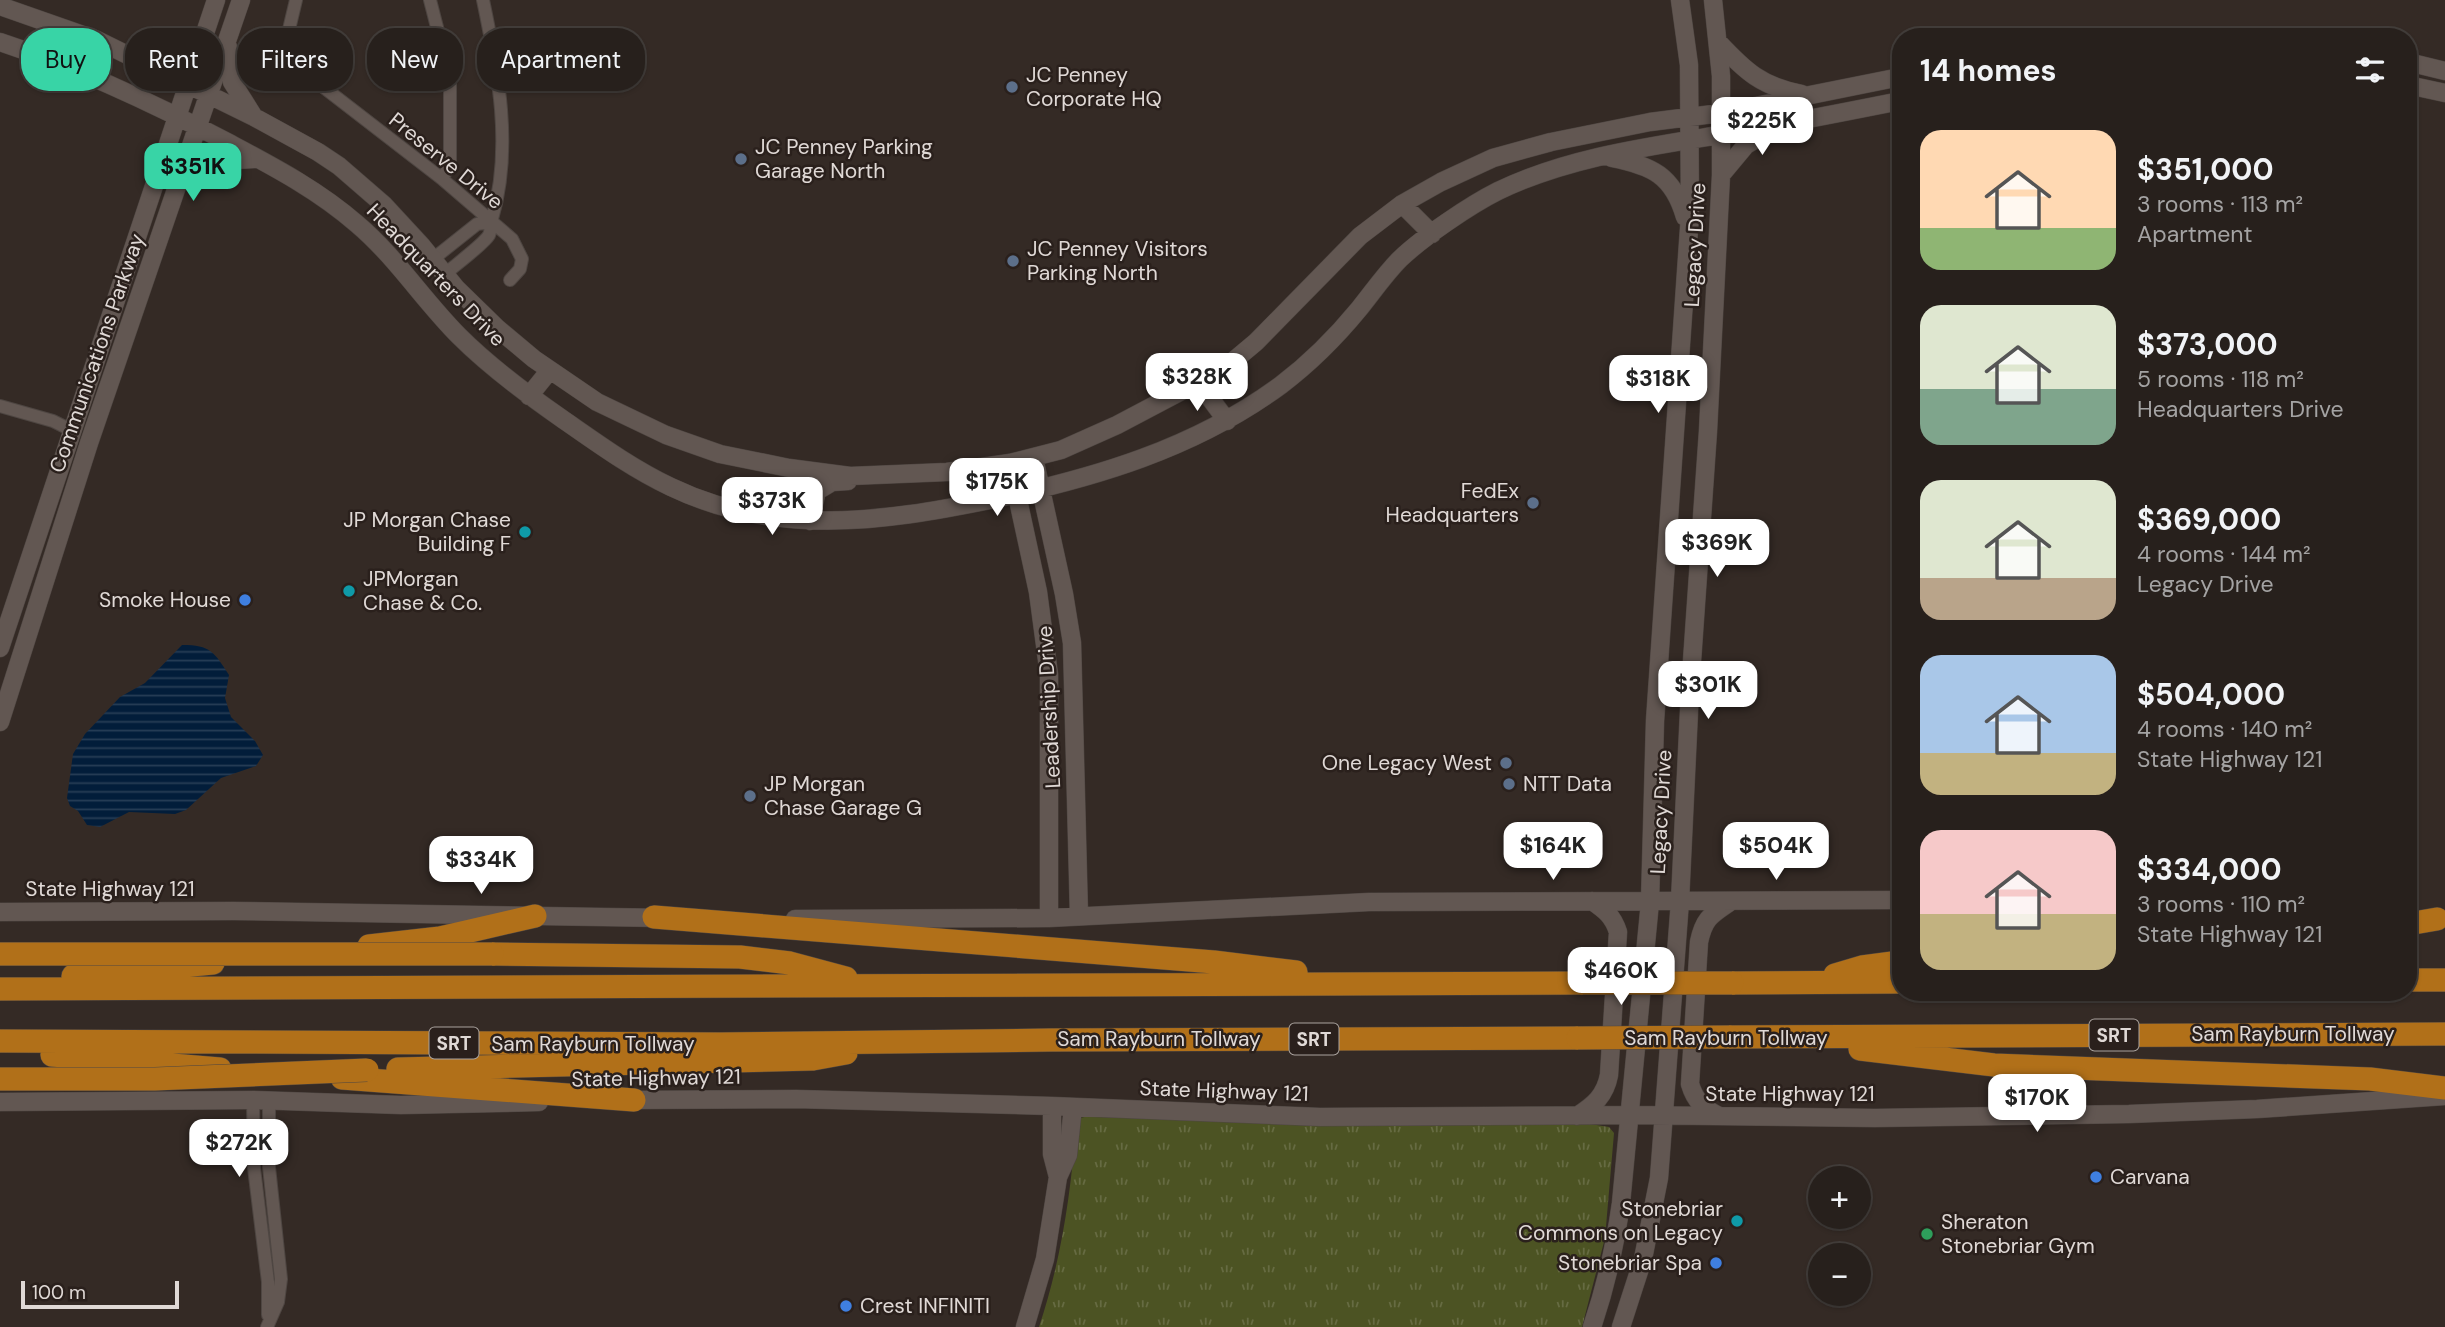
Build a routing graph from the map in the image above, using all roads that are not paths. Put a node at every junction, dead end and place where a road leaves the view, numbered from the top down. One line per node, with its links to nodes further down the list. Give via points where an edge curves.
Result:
1 (216, 0): 9 (main road, Communications Parkway)
2 (241, 0): 10 (main road, Communications Parkway)
3 (296, 0): 36 (street, Preserve Drive, via 286,42 296,66)
4 (430, 0): 36 (street, via 450,78 450,167)
5 (483, 0): 38 (street, via 501,105 501,173)
6 (1680, 0): 27 (main road, Legacy Drive, via 1689,65)
7 (1713, 0): 12 (main road, Legacy Drive)
8 (2, 6): 13 (main road, Headquarters Drive)
9 (207, 28)
10 (228, 37): 21 (main road, Communications Parkway); 26 (main road, via 232,82)
11 (0, 42): 25 (main road, Headquarters Drive, via 73,68)
12 (1718, 42): 22 (main road, via 1759,80); 24 (main road, Legacy Drive)
13 (125, 54)
14 (2417, 64): 15 (main road)
15 (2445, 71)
16 (1892, 78): 22 (main road, Headquarters Drive)
17 (2417, 87): 20 (main road)
18 (187, 91): 25 (main road, Communications Parkway)
19 (200, 91): 21 (main road, Headquarters Drive)
20 (2445, 93)
21 (208, 95): 26 (main road, Headquarters Drive); 29 (main road, Communications Parkway)
22 (1812, 96): 24 (main road, Headquarters Drive)
23 (1892, 103): 28 (main road, Headquarters Drive)
24 (1721, 113): 27 (main road, Headquarters Drive); 30 (main road, Legacy Drive)
25 (178, 117): 29 (main road, Headquarters Drive); 51 (main road, Communications Parkway)
26 (254, 117): 41 (main road, Headquarters Drive, via 339,166 384,205)
27 (1689, 118): 31 (main road, Legacy Drive); 37 (main road, Headquarters Drive, via 1519,149 1441,181)
28 (1791, 122): 30 (main road, Headquarters Drive); 34 (main road, via 1746,145)
29 (198, 126): 33 (main road, Headquarters Drive); 35 (main road, Communications Parkway)
30 (1721, 134): 31 (main road, Headquarters Drive); 34 (main road, Legacy Drive)
31 (1690, 139): 32 (main road, Headquarters Drive); 39 (main road, Legacy Drive)
32 (1605, 156): 39 (main road, via 1660,174 1679,198); 40 (main road, Headquarters Drive, via 1522,180 1477,202)
33 (259, 159): 35 (main road, via 217,161); 44 (main road, Headquarters Drive, via 303,183 351,219)
34 (1721, 175): 62 (main road, Legacy Drive)
35 (181, 177): 59 (main road, Communications Parkway)
36 (441, 178): 38 (street, Preserve Drive)
37 (1402, 204): 40 (main road); 47 (main road, Headquarters Drive, via 1360,236 1240,356)
38 (491, 222): 41 (street, via 477,224); 42 (street, via 489,235); 43 (street, Preserve Drive, via 512,239 522,259)
39 (1689, 232): 63 (main road, Legacy Drive, via 1655,721)
40 (1433, 234): 50 (main road, Headquarters Drive, via 1402,256 1313,358)
41 (433, 259): 42 (main road, Headquarters Drive); 44 (main road)
42 (445, 274): 44 (main road); 45 (main road, Headquarters Drive, via 478,311)
43 (510, 280)
44 (415, 282): 48 (main road, Headquarters Drive, via 463,340)
45 (534, 359): 46 (main road, Headquarters Drive); 48 (main road)
46 (550, 370): 48 (main road); 54 (main road, Headquarters Drive, via 597,402 666,435 720,454 830,474)
47 (1198, 382): 50 (main road); 52 (main road, Headquarters Drive, via 1099,433)
48 (523, 391): 57 (main road, Headquarters Drive, via 600,447 674,489 716,505)
49 (0, 406): 51 (street)
50 (1227, 421): 55 (main road, Headquarters Drive, via 1126,466)
51 (71, 430): 58 (main road, Communications Parkway)
52 (1034, 458): 53 (main road, Headquarters Drive); 55 (main road, Leadership Drive)
53 (1010, 463): 54 (main road, Headquarters Drive); 56 (main road, Leadership Drive)
54 (900, 475): 57 (main road, via 832,482 817,491)
55 (1041, 489): 56 (main road, Headquarters Drive); 67 (main road, Leadership Drive, via 1072,643)
56 (1018, 494): 57 (main road, Headquarters Drive, via 884,519); 70 (main road, Leadership Drive, via 1049,675)
57 (810, 521)
58 (0, 648)
59 (2, 711)
60 (1892, 900): 64 (main road, State Highway 121)
61 (1592, 901): 63 (main road, State Highway 121); 67 (main road, State Highway 121, via 1369,902); 97 (main road, via 1608,911 1618,932 1609,1075 1602,1095)
62 (1680, 901): 63 (main road, State Highway 121); 64 (main road, State Highway 121); 98 (main road, Legacy Drive)
63 (1650, 902): 96 (main road, Legacy Drive)
64 (1730, 902): 99 (main road, via 1709,916 1702,927 1690,1084 1704,1108)
65 (0, 912): 66 (main road, State Highway 121)
66 (535, 916): 68 (main road, State Highway 121); 77 (highway, via 440,938)
67 (1079, 916): 70 (main road, State Highway 121)
68 (654, 917): 70 (main road, State Highway 121); 80 (highway, via 1214,962)
69 (2417, 917): 71 (main road)
70 (1049, 918)
71 (2441, 919): 72 (highway)
72 (2417, 923)
73 (0, 954): 81 (highway, bridge, via 740,957 790,963)
74 (1892, 963): 79 (highway)
75 (2417, 980): 76 (highway)
76 (2445, 980)
77 (0, 982)
78 (1892, 982): 79 (highway)
79 (1811, 983): 80 (highway, bridge)
80 (1386, 984): 81 (highway)
81 (876, 986): 82 (highway)
82 (0, 989)
83 (2445, 1034): 84 (highway, Sam Rayburn Tollway / SRT)
84 (1784, 1038): 86 (highway, Sam Rayburn Tollway / SRT, bridge); 89 (highway, via 1994,1065 2370,1079)
85 (0, 1041): 86 (highway, Sam Rayburn Tollway / SRT)
86 (907, 1042): 88 (highway, bridge, via 813,1059 155,1079)
87 (0, 1051): 92 (highway)
88 (0, 1079)
89 (2445, 1088)
90 (2445, 1096): 99 (main road, State Highway 121, via 2129,1114)
91 (261, 1100): 92 (main road, State Highway 121, via 401,1105); 93 (main road, State Highway 121); 101 (street, via 254,1168 269,1297)
92 (634, 1100): 94 (main road, State Highway 121)
93 (0, 1102)
94 (1052, 1106): 95 (main road, State Highway 121); 100 (main road, via 1052,1154)
95 (1073, 1107): 97 (main road, State Highway 121, via 1320,1117); 100 (main road, via 1068,1155)
96 (1629, 1115): 97 (main road, State Highway 121); 98 (main road, State Highway 121); 103 (main road, Legacy Drive, via 1616,1241)
97 (1577, 1116)
98 (1664, 1116): 99 (main road, State Highway 121); 104 (main road, Legacy Drive, via 1648,1240)
99 (1720, 1116)
100 (1058, 1177): 102 (main road, via 1045,1259)
101 (266, 1327)
102 (1025, 1327)
103 (1592, 1327)
104 (1621, 1327)

